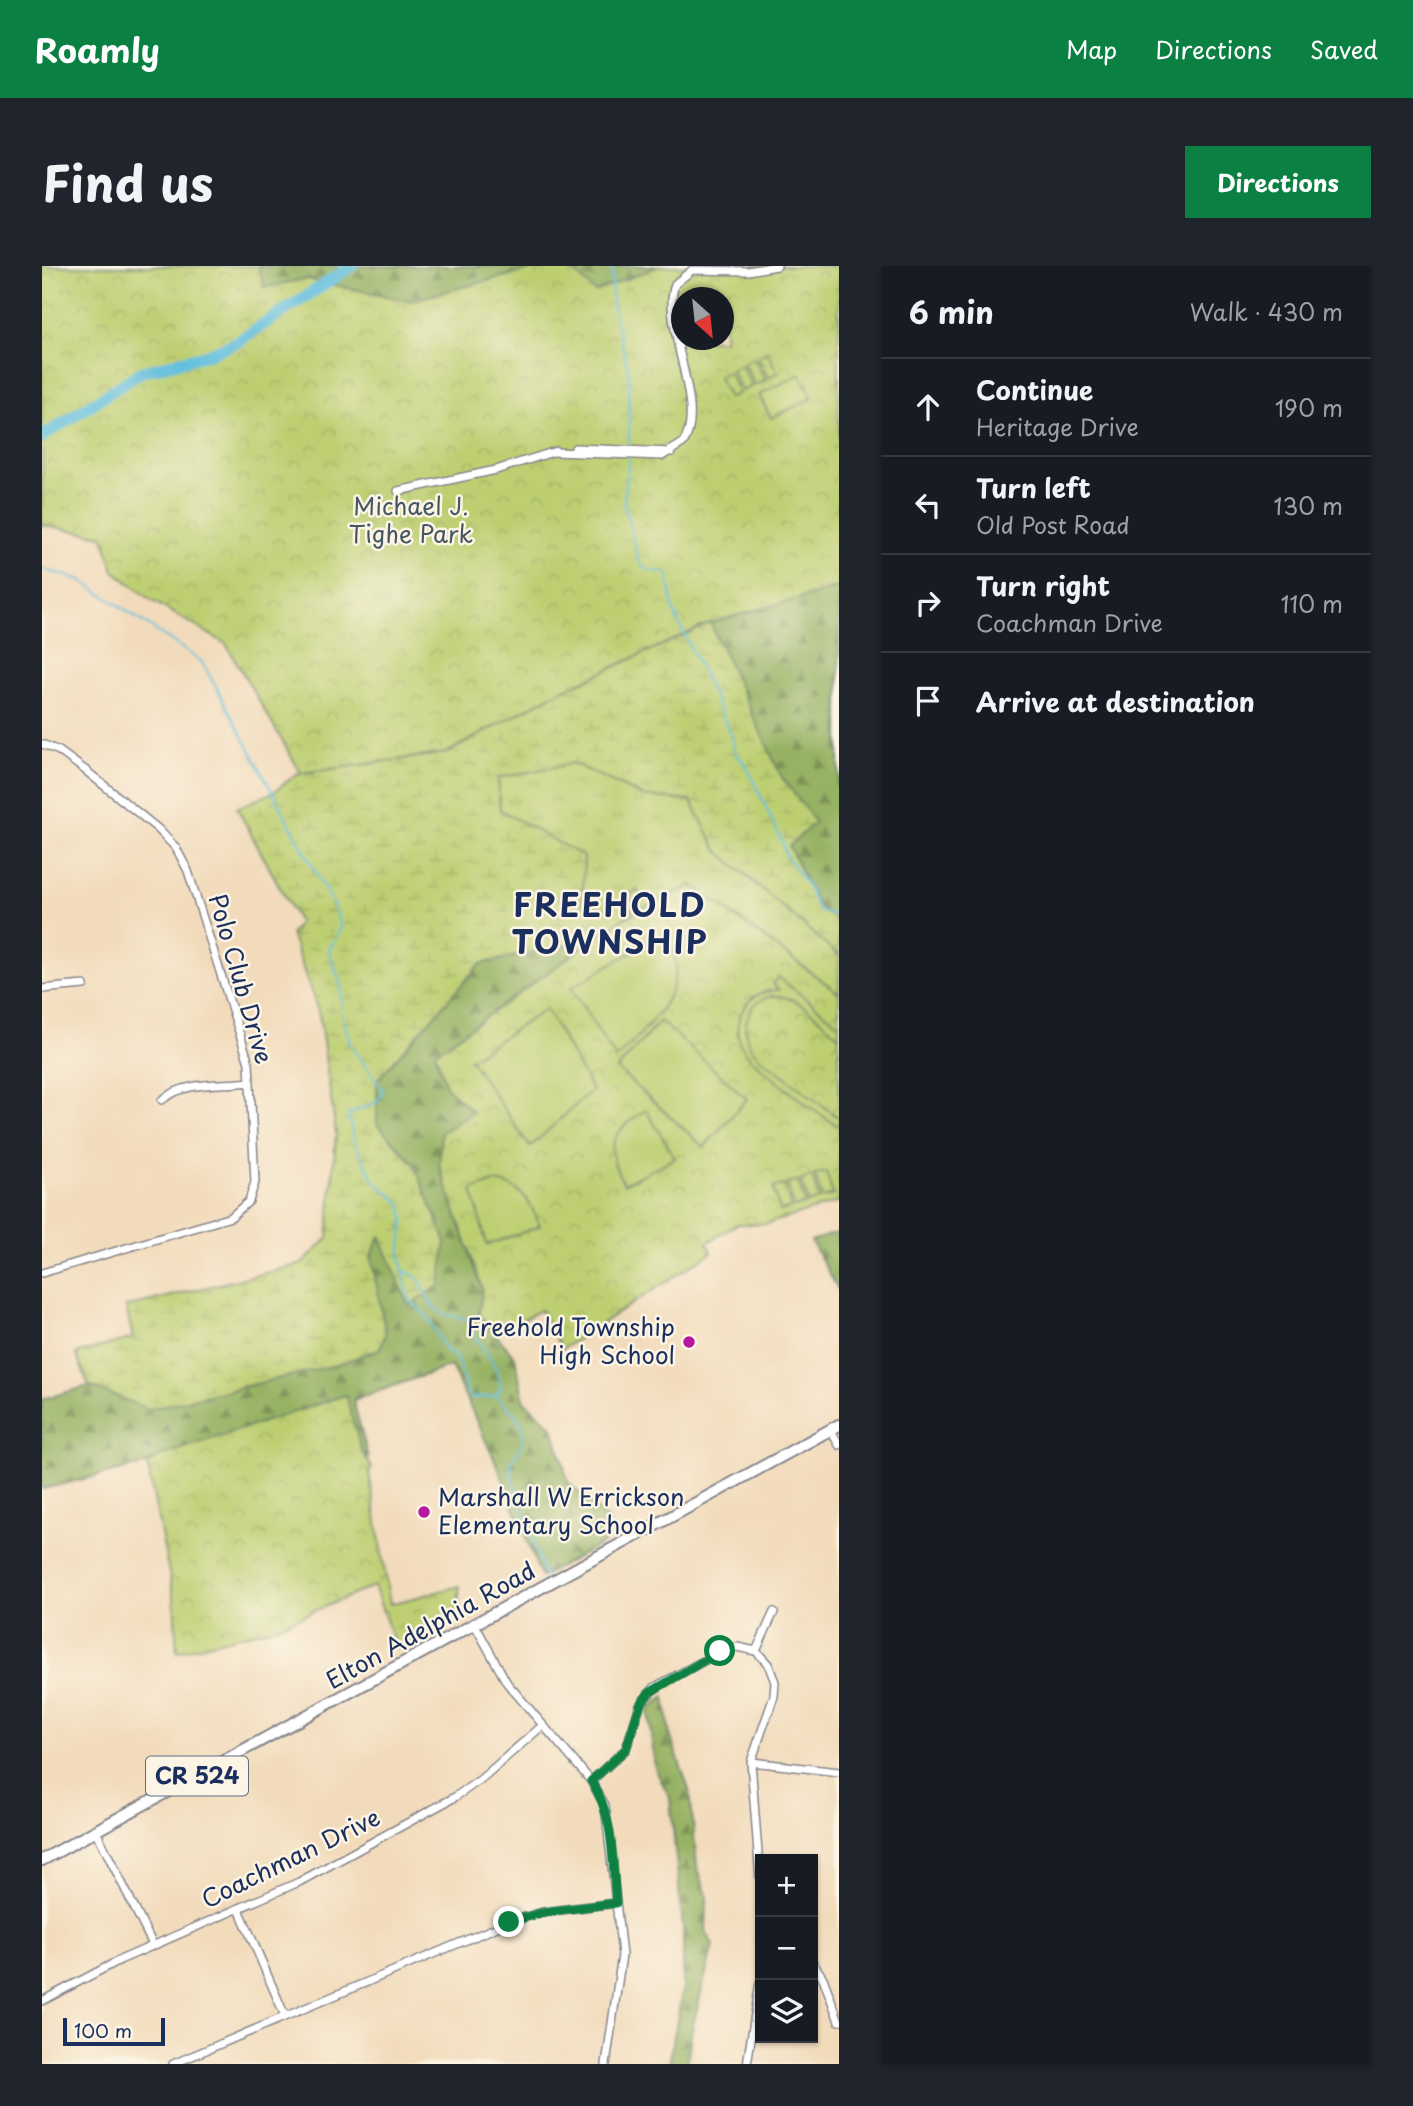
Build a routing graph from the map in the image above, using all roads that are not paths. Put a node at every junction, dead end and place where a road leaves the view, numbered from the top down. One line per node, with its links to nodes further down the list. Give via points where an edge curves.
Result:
1 (777, 266): 2 (street, via 748,271 692,270 674,284 672,305 690,423 686,439 671,452 662,456 634,451 554,452)
2 (398, 491)
3 (42, 744): 6 (street, Polo Club Drive, via 85,770 158,829 183,860 246,1049)
4 (84, 985): 5 (street)
5 (42, 989)
6 (250, 1082): 7 (street, via 187,1087); 8 (street, Polo Club Drive, via 255,1182 251,1197 239,1212 198,1229)
7 (162, 1100)
8 (43, 1271)
9 (835, 1428): 10 (street); 12 (main road, Elton Adelphia Road / CR 524)
10 (839, 1445)
11 (774, 1612): 13 (street)
12 (475, 1625): 14 (street, via 507,1683); 18 (main road, Elton Adelphia Road / CR 524)
13 (756, 1651): 15 (street, via 771,1668 775,1690); 17 (street, via 724,1650 655,1687 640,1705 626,1749)
14 (542, 1726): 17 (street); 22 (street, Coachman Drive, via 455,1797 299,1882)
15 (751, 1762): 16 (street); 19 (street)
16 (839, 1772)
17 (591, 1781): 21 (street, via 607,1813)
18 (96, 1831): 20 (main road, Elton Adelphia Road / CR 524); 23 (street)
19 (758, 1854)
20 (42, 1860)
21 (616, 1903): 27 (street, via 544,1912 509,1922); 30 (street, via 622,1965)
22 (239, 1909): 23 (street, Coachman Drive); 27 (street)
23 (153, 1945): 25 (street, Coachman Drive)
24 (818, 1971): 28 (street)
25 (42, 2001)
26 (755, 2014): 31 (street)
27 (285, 2016): 29 (street)
28 (839, 2021)
29 (173, 2064)
30 (606, 2064)
31 (747, 2064)

